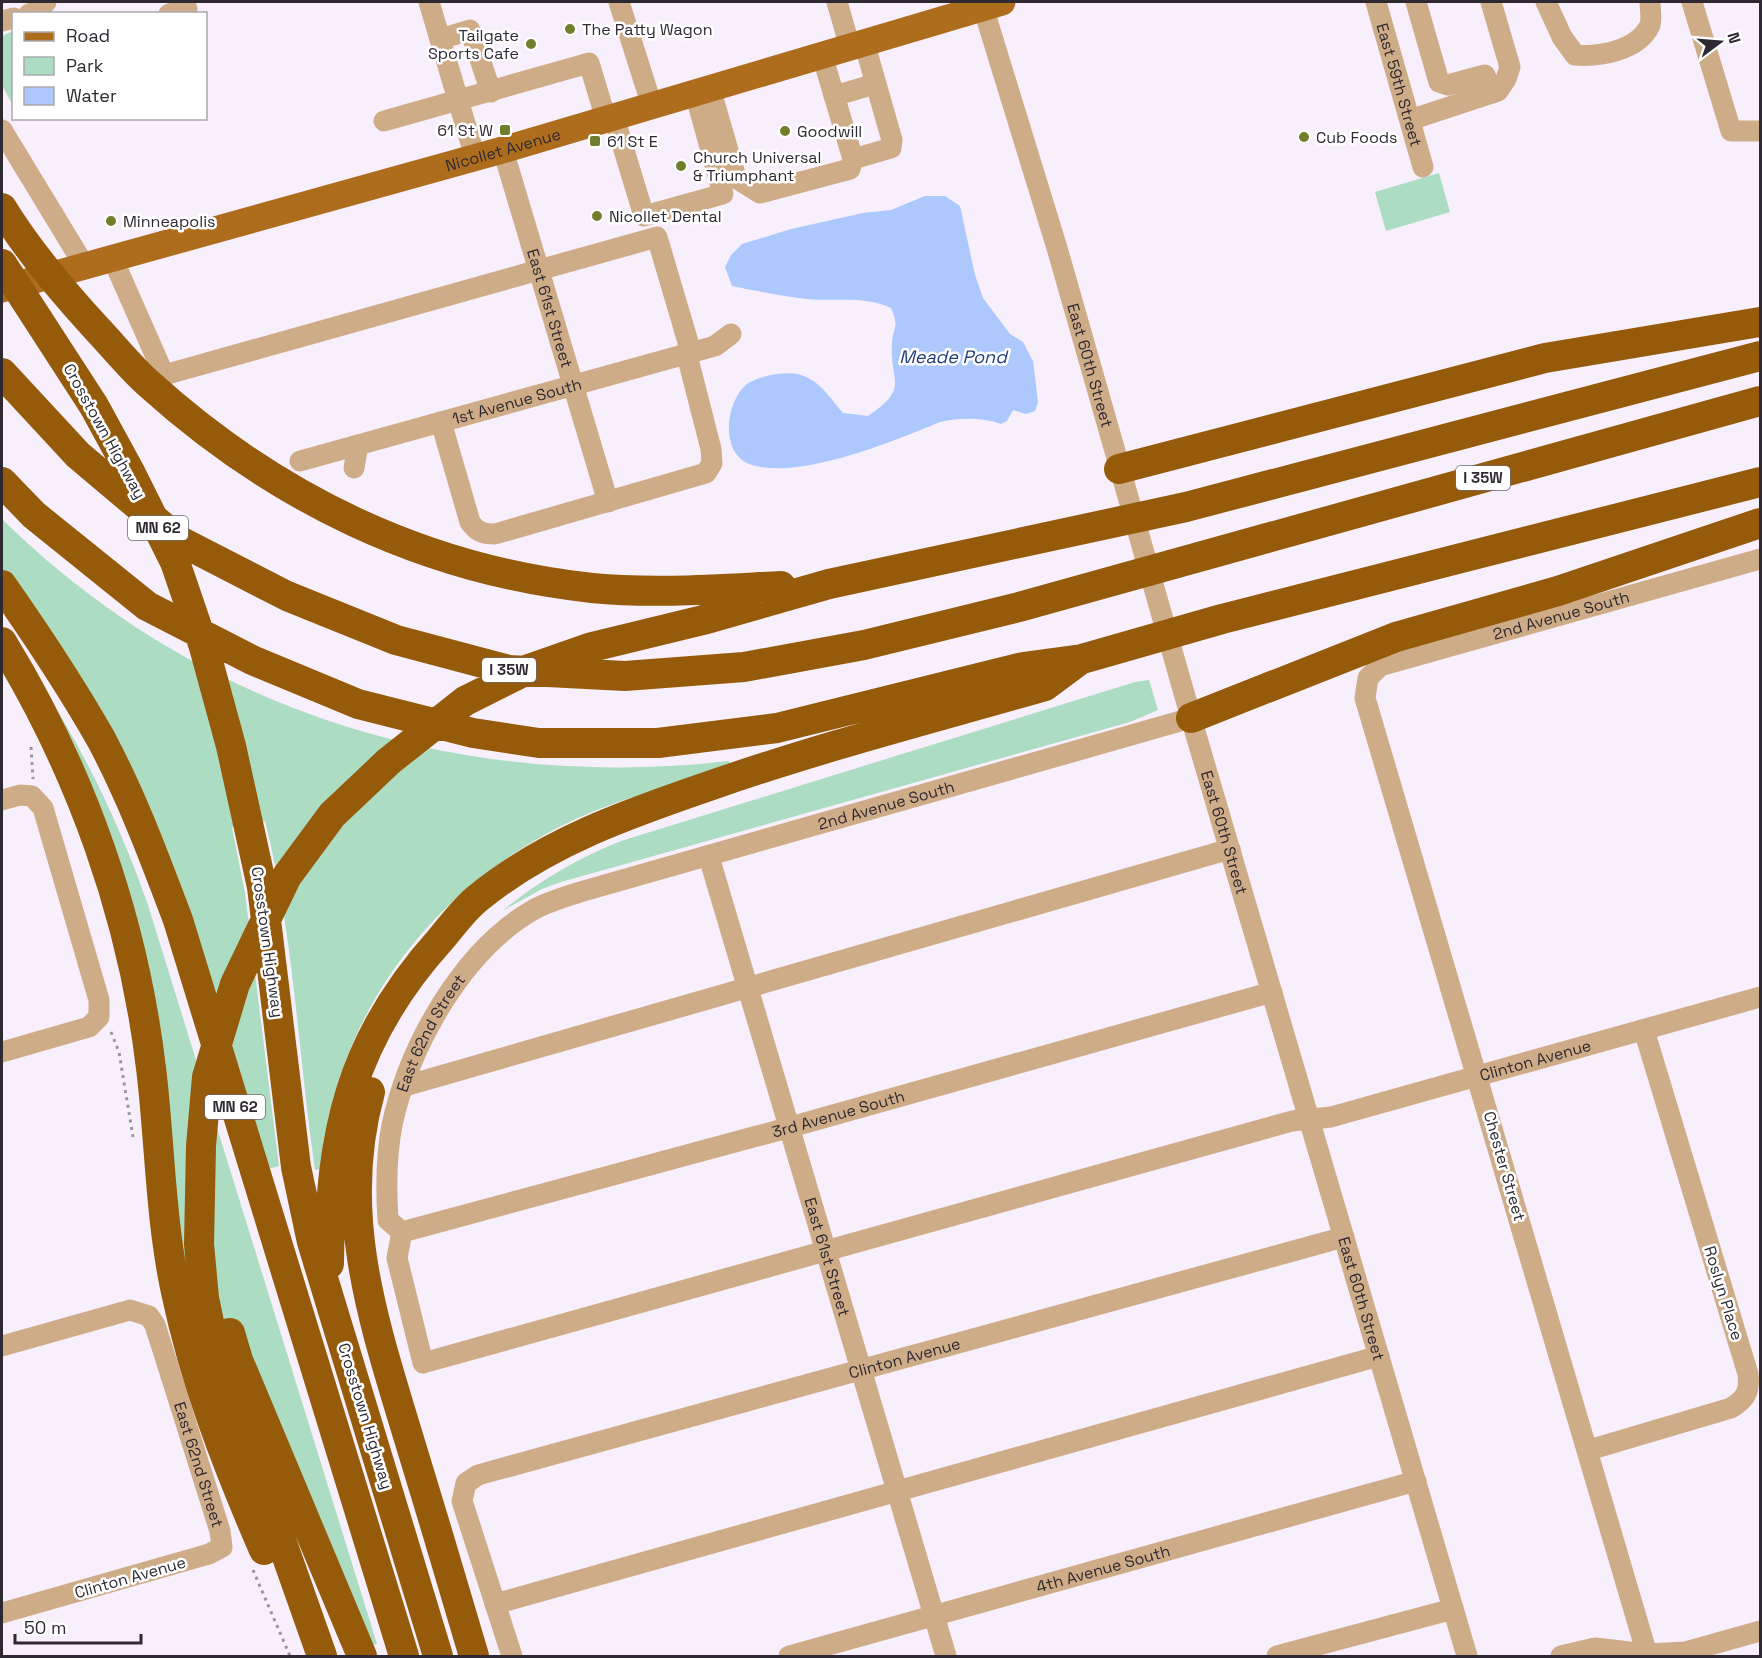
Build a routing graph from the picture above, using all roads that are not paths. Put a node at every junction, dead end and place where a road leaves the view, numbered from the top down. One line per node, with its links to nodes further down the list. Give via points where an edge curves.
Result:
1 (429, 2): 11 (street)
2 (620, 2): 20 (street)
3 (837, 2): 12 (street)
4 (1376, 2): 22 (street, East 59th Street)
5 (1416, 2): 17 (street, via 1439,82 1448,86 1485,75)
6 (1491, 2): 17 (street, via 1510,67 1498,91)
7 (1546, 2): 8 (street, via 1575,55 1597,57 1639,40 1650,24)
8 (1650, 2)
9 (1692, 2): 25 (street, via 1731,131)
10 (992, 4): 12 (main road, Nicollet Avenue); 47 (street, East 60th Street)
11 (440, 39): 16 (street, via 471,30); 19 (street)
12 (857, 45): 13 (main road, Nicollet Avenue); 14 (street)
13 (822, 55): 15 (main road, Nicollet Avenue); 18 (street)
14 (875, 84): 18 (street); 28 (street, via 891,148)
15 (702, 91): 20 (main road, Nicollet Avenue); 21 (street, via 723,194 644,216); 28 (street, via 736,178 760,193 850,168)
16 (491, 92): 19 (street); 21 (street, via 589,63)
17 (1492, 93): 22 (street)
18 (834, 96): 28 (street)
19 (458, 102): 23 (street); 27 (street)
20 (652, 106): 21 (main road, Nicollet Avenue)
21 (610, 118): 26 (main road, Nicollet Avenue)
22 (1410, 120): 29 (street, East 59th Street)
23 (384, 121)
24 (2, 130): 33 (street)
25 (1761, 131)
26 (503, 150): 27 (main road, Nicollet Avenue); 34 (street, East 61st Street)
27 (475, 157): 31 (main road, Nicollet Avenue)
28 (853, 159)
29 (1423, 167)
30 (4, 212): 53 (highway, via 73,302 146,382 237,455 317,506 421,551 510,575 593,588 699,590)
31 (112, 257): 33 (main road, Nicollet Avenue); 34 (street, via 164,375)
32 (2, 264): 77 (highway, Crosstown Highway / MN 62, via 94,406 174,561 204,647 262,887 296,1167 312,1242)
33 (84, 265): 35 (main road, Nicollet Avenue)
34 (538, 270): 38 (street, via 657,237); 41 (street, East 61st Street)
35 (2, 289)
36 (1761, 322): 47 (highway, via 1545,358)
37 (731, 334): 38 (street, 1st Avenue South, via 715,346)
38 (689, 353): 41 (street, 1st Avenue South); 50 (street, via 712,463 706,473)
39 (1761, 356): 53 (highway, via 1186,507)
40 (2, 373): 42 (highway, I 35W, via 78,455 180,541 287,596 396,640 509,670 625,676 744,668 864,645 1099,585)
41 (573, 386): 43 (street, 1st Avenue South); 50 (street, East 61st Street)
42 (1761, 401)
43 (441, 422): 44 (street, 1st Avenue South); 50 (street, via 470,522 476,530 495,534)
44 (358, 445): 45 (street, 1st Avenue South); 46 (street)
45 (300, 461)
46 (354, 468)
47 (1119, 469): 58 (street, East 60th Street)
48 (2, 482): 56 (highway, via 34,516 147,606 252,660 358,704 484,735 539,743 658,743 777,728 1023,667)
49 (1761, 482): 56 (highway, via 1222,619)
50 (608, 502)
51 (1761, 523): 58 (highway, via 1558,591 1396,637)
52 (1761, 559): 57 (street, 2nd Avenue South, via 1380,666)
53 (829, 584): 73 (highway, via 592,647 529,669 465,701 389,761 332,815 287,876 235,984 207,1077)
54 (2, 585): 94 (highway, Crosstown Highway / MN 62, via 59,668 102,741 155,859 182,932)
55 (2, 642): 91 (highway, via 74,781 113,890 145,1024 165,1219 175,1289 193,1365 232,1476)
56 (1082, 659): 63 (highway, via 1046,686 785,759 634,811 550,849 477,899)
57 (1368, 678): 69 (street, Chester Street, via 1365,698)
58 (1191, 718): 60 (street, East 60th Street); 61 (street, 2nd Avenue South)
59 (18, 797): 68 (street, via 43,808 99,1000 99,1017 89,1027)
60 (1230, 849): 64 (street); 65 (street, East 60th Street)
61 (709, 857): 62 (street, 2nd Avenue South); 64 (street, East 61st Street)
62 (580, 892): 70 (street, East 62nd Street, via 535,909 500,932 440,1006)
63 (420, 963): 77 (highway, via 382,1016 352,1085 336,1148 331,1191); 96 (highway, via 383,1043 363,1116 357,1182 358,1244 371,1312)
64 (746, 989): 70 (street); 72 (street, East 61st Street)
65 (1272, 992): 71 (street, East 60th Street); 72 (street, 3rd Avenue South)
66 (1761, 997): 67 (street, Clinton Avenue)
67 (1644, 1030): 69 (street, Clinton Avenue); 81 (street, Roslyn Place, via 1749,1388 1742,1401 1731,1408)
68 (2, 1052)
69 (1478, 1074): 71 (street, Clinton Avenue); 81 (street, Chester Street)
70 (405, 1086): 74 (street, East 62nd Street, via 392,1125 386,1183 388,1220)
71 (1309, 1120): 75 (street, East 60th Street); 76 (street, Clinton Avenue, via 1292,1121)
72 (787, 1128): 74 (street, 3rd Avenue South); 76 (street, East 61st Street)
73 (201, 1208): 92 (highway, via 199,1244 204,1298 216,1356); 93 (highway, via 210,1258 238,1360)
74 (402, 1232): 76 (street, Clinton Avenue, via 397,1258 423,1363)
75 (1344, 1237): 79 (street, East 60th Street); 80 (street, Clinton Avenue)
76 (824, 1251): 80 (street, East 61st Street)
77 (329, 1292): 95 (highway, Crosstown Highway / MN 62)
78 (2, 1346): 84 (street, East 62nd Street, via 130,1310 149,1316 217,1520)
79 (1379, 1356): 82 (street, East 60th Street); 83 (street)
80 (859, 1371): 83 (street, East 61st Street); 85 (street, Clinton Avenue, via 478,1475 466,1483 462,1501)
81 (1588, 1450): 90 (street, Chester Street)
82 (1416, 1481): 86 (street, East 60th Street); 88 (street, 4th Avenue South)
83 (896, 1493): 85 (street); 88 (street, East 61st Street)
84 (222, 1547): 87 (street, Clinton Avenue)
85 (495, 1604): 97 (street)
86 (1453, 1609): 100 (street); 101 (street, East 60th Street)
87 (2, 1613)
88 (934, 1617): 98 (street, 4th Avenue South); 99 (street, East 61st Street)
89 (1761, 1631): 90 (street, via 1685,1652)
90 (1647, 1654): 102 (street, via 1595,1648)
91 (310, 1656)
92 (322, 1656)
93 (362, 1656)
94 (404, 1656)
95 (438, 1656)
96 (474, 1656)
97 (512, 1656)
98 (789, 1656)
99 (946, 1656)
100 (1277, 1656)
101 (1467, 1656)
102 (1562, 1656)

